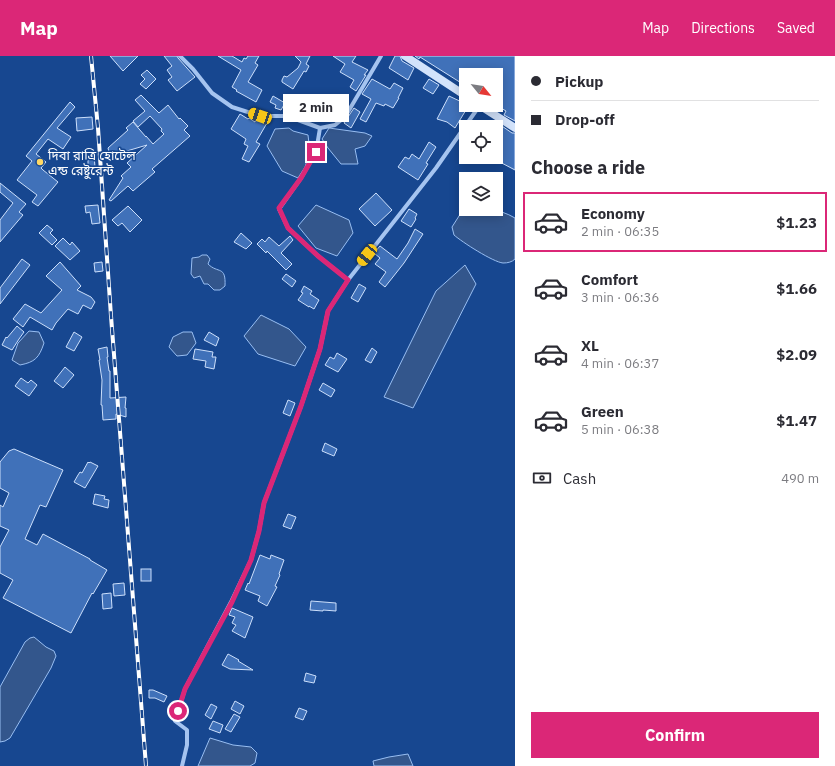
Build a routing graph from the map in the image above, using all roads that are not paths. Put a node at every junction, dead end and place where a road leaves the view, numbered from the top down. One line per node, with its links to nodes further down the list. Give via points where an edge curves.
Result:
1 (180, 56): 7 (street, via 194,69 212,93 232,107 260,116 287,116)
2 (381, 56): 7 (street, via 345,117 334,125)
3 (404, 56): 4 (main road)
4 (459, 91)
5 (474, 112): 9 (street, via 436,168)
6 (490, 112): 8 (main road)
7 (320, 128): 9 (street, via 316,152 279,208 288,228)
8 (515, 128)
9 (348, 280): 10 (street, via 328,311 320,349 301,406 264,503 251,560 232,602 185,689 175,721 187,730 187,745)
10 (182, 766)

